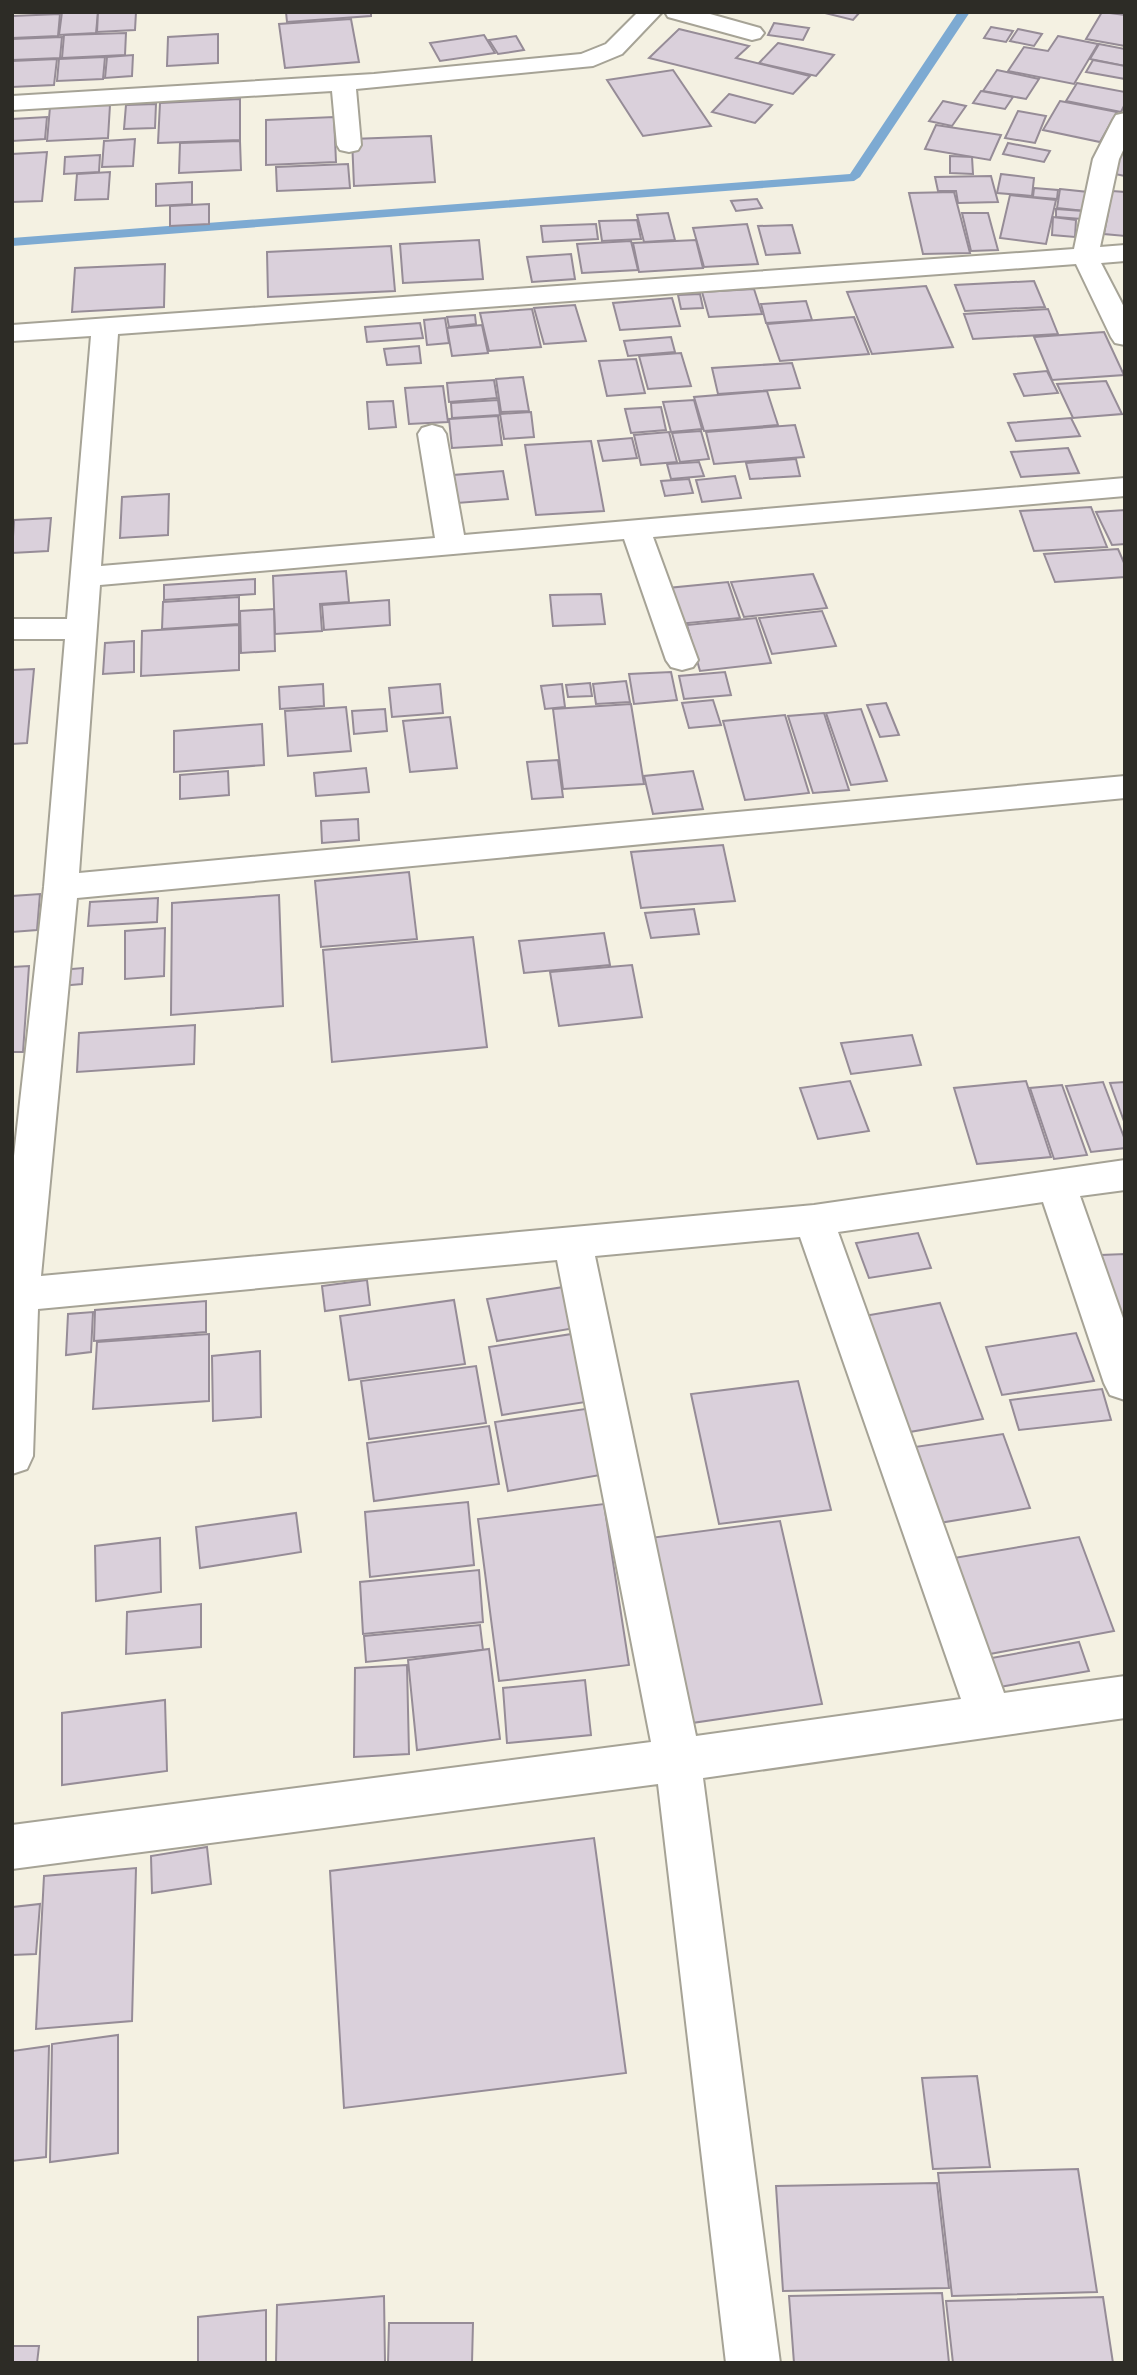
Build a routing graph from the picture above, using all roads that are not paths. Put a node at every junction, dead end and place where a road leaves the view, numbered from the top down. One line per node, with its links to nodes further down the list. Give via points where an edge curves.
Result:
1 (651, 12): 4 (street, via 614,49 585,61)
2 (676, 12): 3 (street)
3 (752, 33)
4 (343, 83): 5 (street); 7 (street)
5 (12, 103)
6 (1125, 120): 9 (street, via 1106,159)
7 (349, 145)
8 (1125, 253): 9 (street)
9 (1085, 257): 10 (street); 12 (street)
10 (106, 327): 11 (street); 17 (street)
11 (12, 333)
12 (1125, 337)
13 (432, 434): 16 (street)
14 (1125, 487): 15 (street)
15 (635, 529): 16 (street); 20 (street)
16 (451, 545): 17 (street)
17 (86, 577): 19 (street)
18 (12, 629): 19 (street)
19 (82, 629): 22 (street)
20 (682, 660)
21 (1125, 787): 22 (street)
22 (61, 887): 27 (street)
23 (1125, 1175): 24 (street)
24 (1057, 1185): 25 (street); 28 (street)
25 (814, 1220): 26 (street); 31 (street)
26 (573, 1243): 27 (street); 32 (street)
27 (16, 1294): 29 (street)
28 (1125, 1383)
29 (12, 1456)
30 (1125, 1697): 31 (street)
31 (989, 1715): 32 (street)
32 (678, 1760): 33 (street); 34 (street)
33 (12, 1847)
34 (753, 2363)

